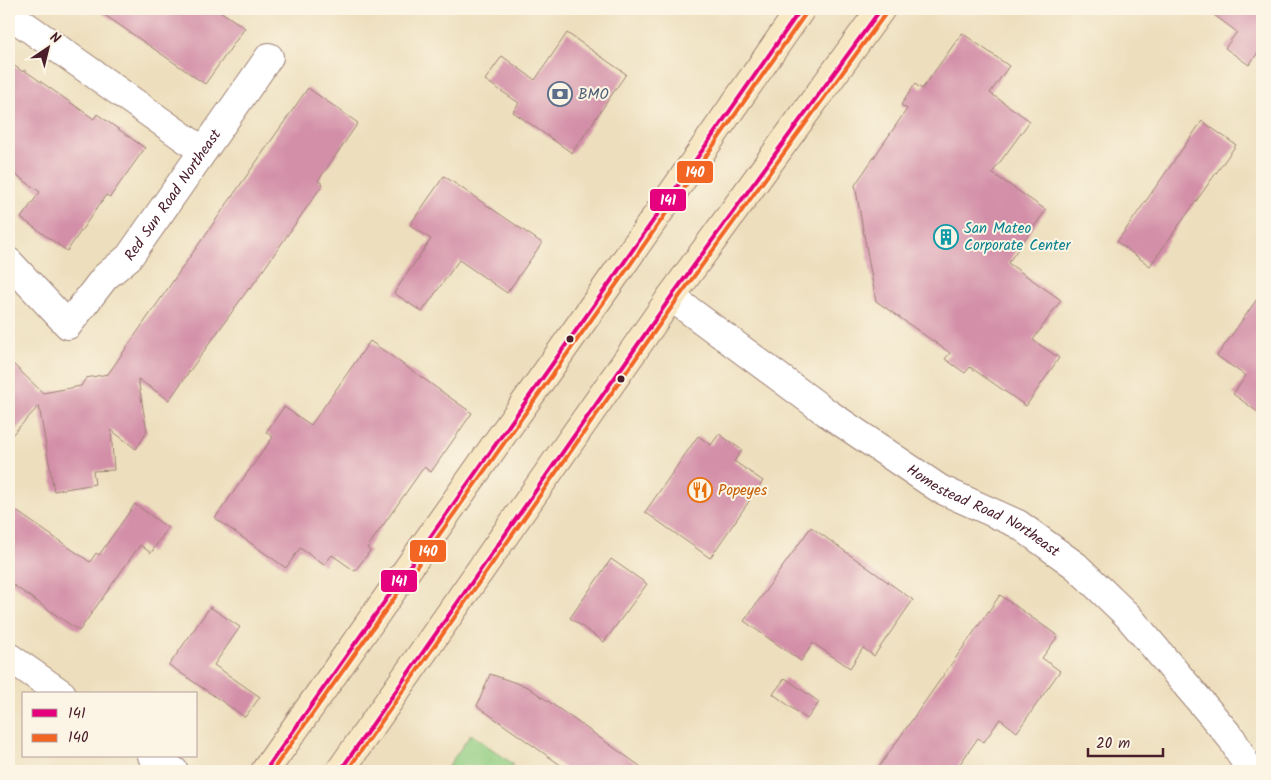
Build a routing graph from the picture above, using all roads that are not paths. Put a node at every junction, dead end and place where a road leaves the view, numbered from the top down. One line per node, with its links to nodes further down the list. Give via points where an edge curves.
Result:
1 (801, 9): 12 (main road)
2 (881, 9): 7 (main road)
3 (9, 14): 5 (street)
4 (269, 57): 5 (street, Red Sun Road Northeast)
5 (203, 151): 6 (street, Red Sun Road Northeast, via 129,257 105,277 68,325)
6 (9, 262)
7 (671, 297): 13 (main road); 14 (street, Homestead Road Northeast, via 826,412 940,489 1018,524 1076,566 1153,645 1232,739)
8 (9, 657): 9 (street)
9 (59, 692)
10 (155, 758): 11 (street)
11 (174, 771)
12 (265, 771)
13 (340, 771)
14 (1250, 771)

